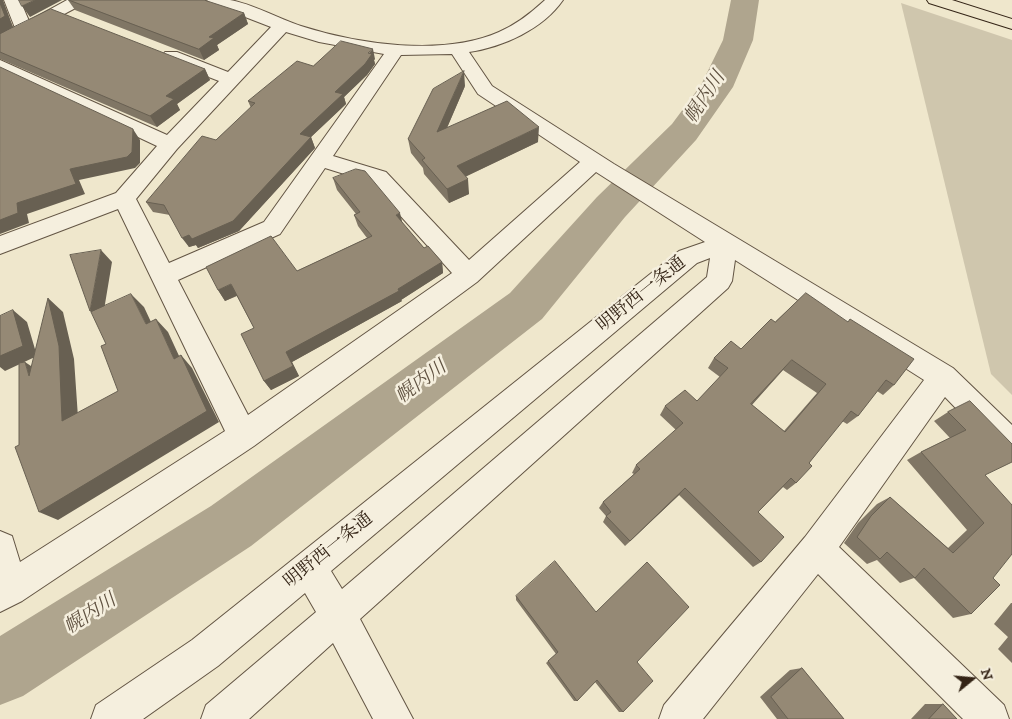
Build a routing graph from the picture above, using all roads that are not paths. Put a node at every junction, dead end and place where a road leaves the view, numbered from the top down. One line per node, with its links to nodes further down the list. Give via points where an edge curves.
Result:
1 (12, 0): 11 (street)
2 (79, 0): 7 (street)
3 (215, 0): 10 (street)
4 (555, 0): 13 (street, via 510,36)
5 (935, 0): 8 (highway)
6 (978, 0): 8 (highway)
7 (58, 12): 9 (street); 11 (street)
8 (1007, 16)
9 (76, 19)
10 (283, 25): 14 (street, via 318,37); 17 (street)
11 (24, 30): 12 (street)
12 (0, 43)
13 (458, 49): 14 (street); 20 (street, via 485,90)
14 (396, 50): 19 (street)
15 (158, 51): 17 (street)
16 (0, 65): 18 (street)
17 (231, 79): 18 (street)
18 (170, 144): 21 (street)
19 (320, 159): 24 (street, via 378,177); 25 (street, via 272,228)
20 (595, 161): 22 (street); 24 (street)
21 (124, 198): 23 (street); 25 (street)
22 (725, 244): 26 (street); 31 (street, 明野西一条通, via 688,257); 33 (street, via 719,281)
23 (0, 245)
24 (468, 275): 27 (street)
25 (162, 276): 27 (street)
26 (943, 377): 28 (street); 30 (street)
27 (243, 436): 32 (street)
28 (1012, 445)
29 (0, 548): 32 (street)
30 (817, 549): 34 (street); 38 (street)
31 (309, 568): 33 (street); 35 (street, 明野西一条通, via 205,653)
32 (5, 592)
33 (339, 617): 36 (street); 37 (street)
34 (682, 717)
35 (110, 719)
36 (220, 719)
37 (394, 719)
38 (990, 719)

